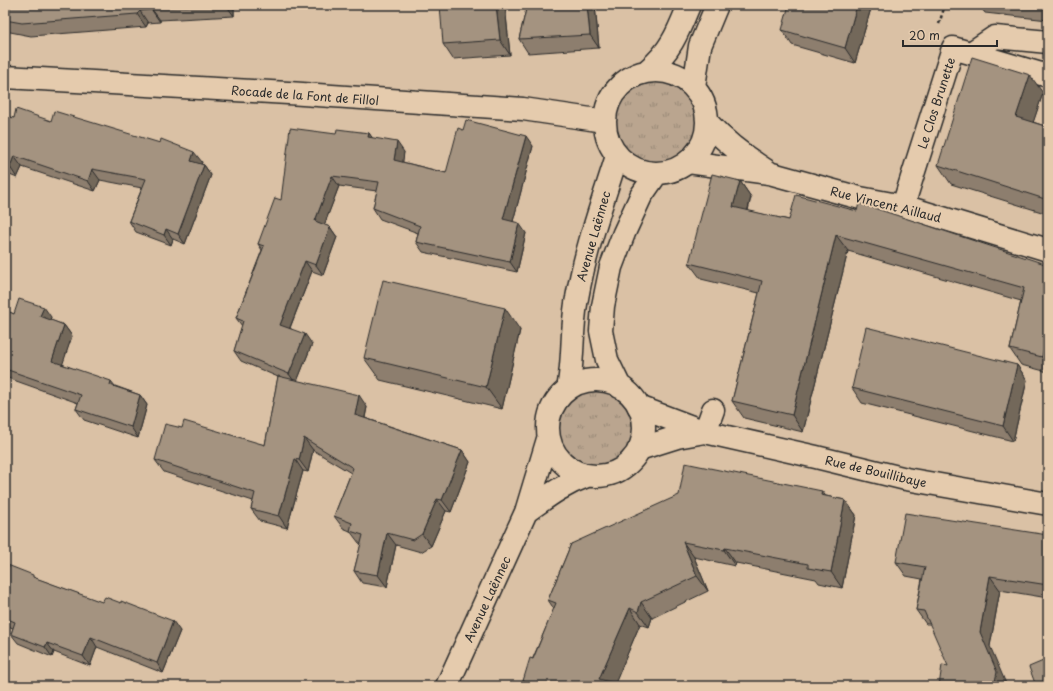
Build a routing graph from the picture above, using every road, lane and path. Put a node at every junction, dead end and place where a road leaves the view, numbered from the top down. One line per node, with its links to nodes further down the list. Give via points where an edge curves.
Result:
1 (689, 5): 7 (main road, via 676,36 661,59)
2 (717, 5): 10 (main road, via 700,46)
3 (945, 5): 4 (path)
4 (942, 13)
5 (1048, 42): 6 (main road, via 994,37)
6 (971, 53): 8 (main road, Le Clos Brunette); 17 (main road, Le Clos Brunette, via 953,48)
7 (648, 70): 10 (main road, via 665,71 681,76); 11 (main road, via 634,74 622,82 606,106)
8 (1048, 76)
9 (5, 77): 11 (main road, Rocade de la Font de Fillol, via 522,109)
10 (694, 87): 12 (main road, via 704,103)
11 (604, 121): 13 (main road, via 605,134)
12 (708, 123): 14 (main road, via 705,137); 16 (main road, Rue Vincent Aillaud, via 742,155)
13 (617, 156): 15 (main road, via 628,166 642,172); 20 (main road, Avenue Laënnec, via 583,264 576,300)
14 (688, 162): 15 (main road, via 674,170); 16 (main road, Rue Vincent Aillaud)
15 (656, 173): 19 (main road, via 641,196 624,233 611,267 603,306 601,331 607,360)
16 (769, 173): 17 (main road, Rue Vincent Aillaud, via 860,198)
17 (904, 206): 18 (main road, Rue Vincent Aillaud)
18 (1048, 250)
19 (620, 387): 20 (main road, via 607,381 594,380); 21 (main road, via 631,395)
20 (568, 389): 24 (main road, via 551,411 547,425)
21 (639, 407): 23 (main road, Rue de Bouillibaye); 25 (main road, via 644,421 644,435)
22 (713, 410): 23 (main road)
23 (705, 432): 25 (main road, Rue de Bouillibaye, via 677,437); 27 (main road, Rue de Bouillibaye, via 906,479)
24 (548, 439): 26 (main road, via 555,454 566,467); 28 (main road, Avenue Laënnec)
25 (639, 449): 26 (main road, via 630,462 618,472 603,476)
26 (587, 476): 28 (main road, Avenue Laënnec, via 559,488)
27 (1048, 504)
28 (526, 512): 29 (main road, Avenue Laënnec)
29 (447, 686)

